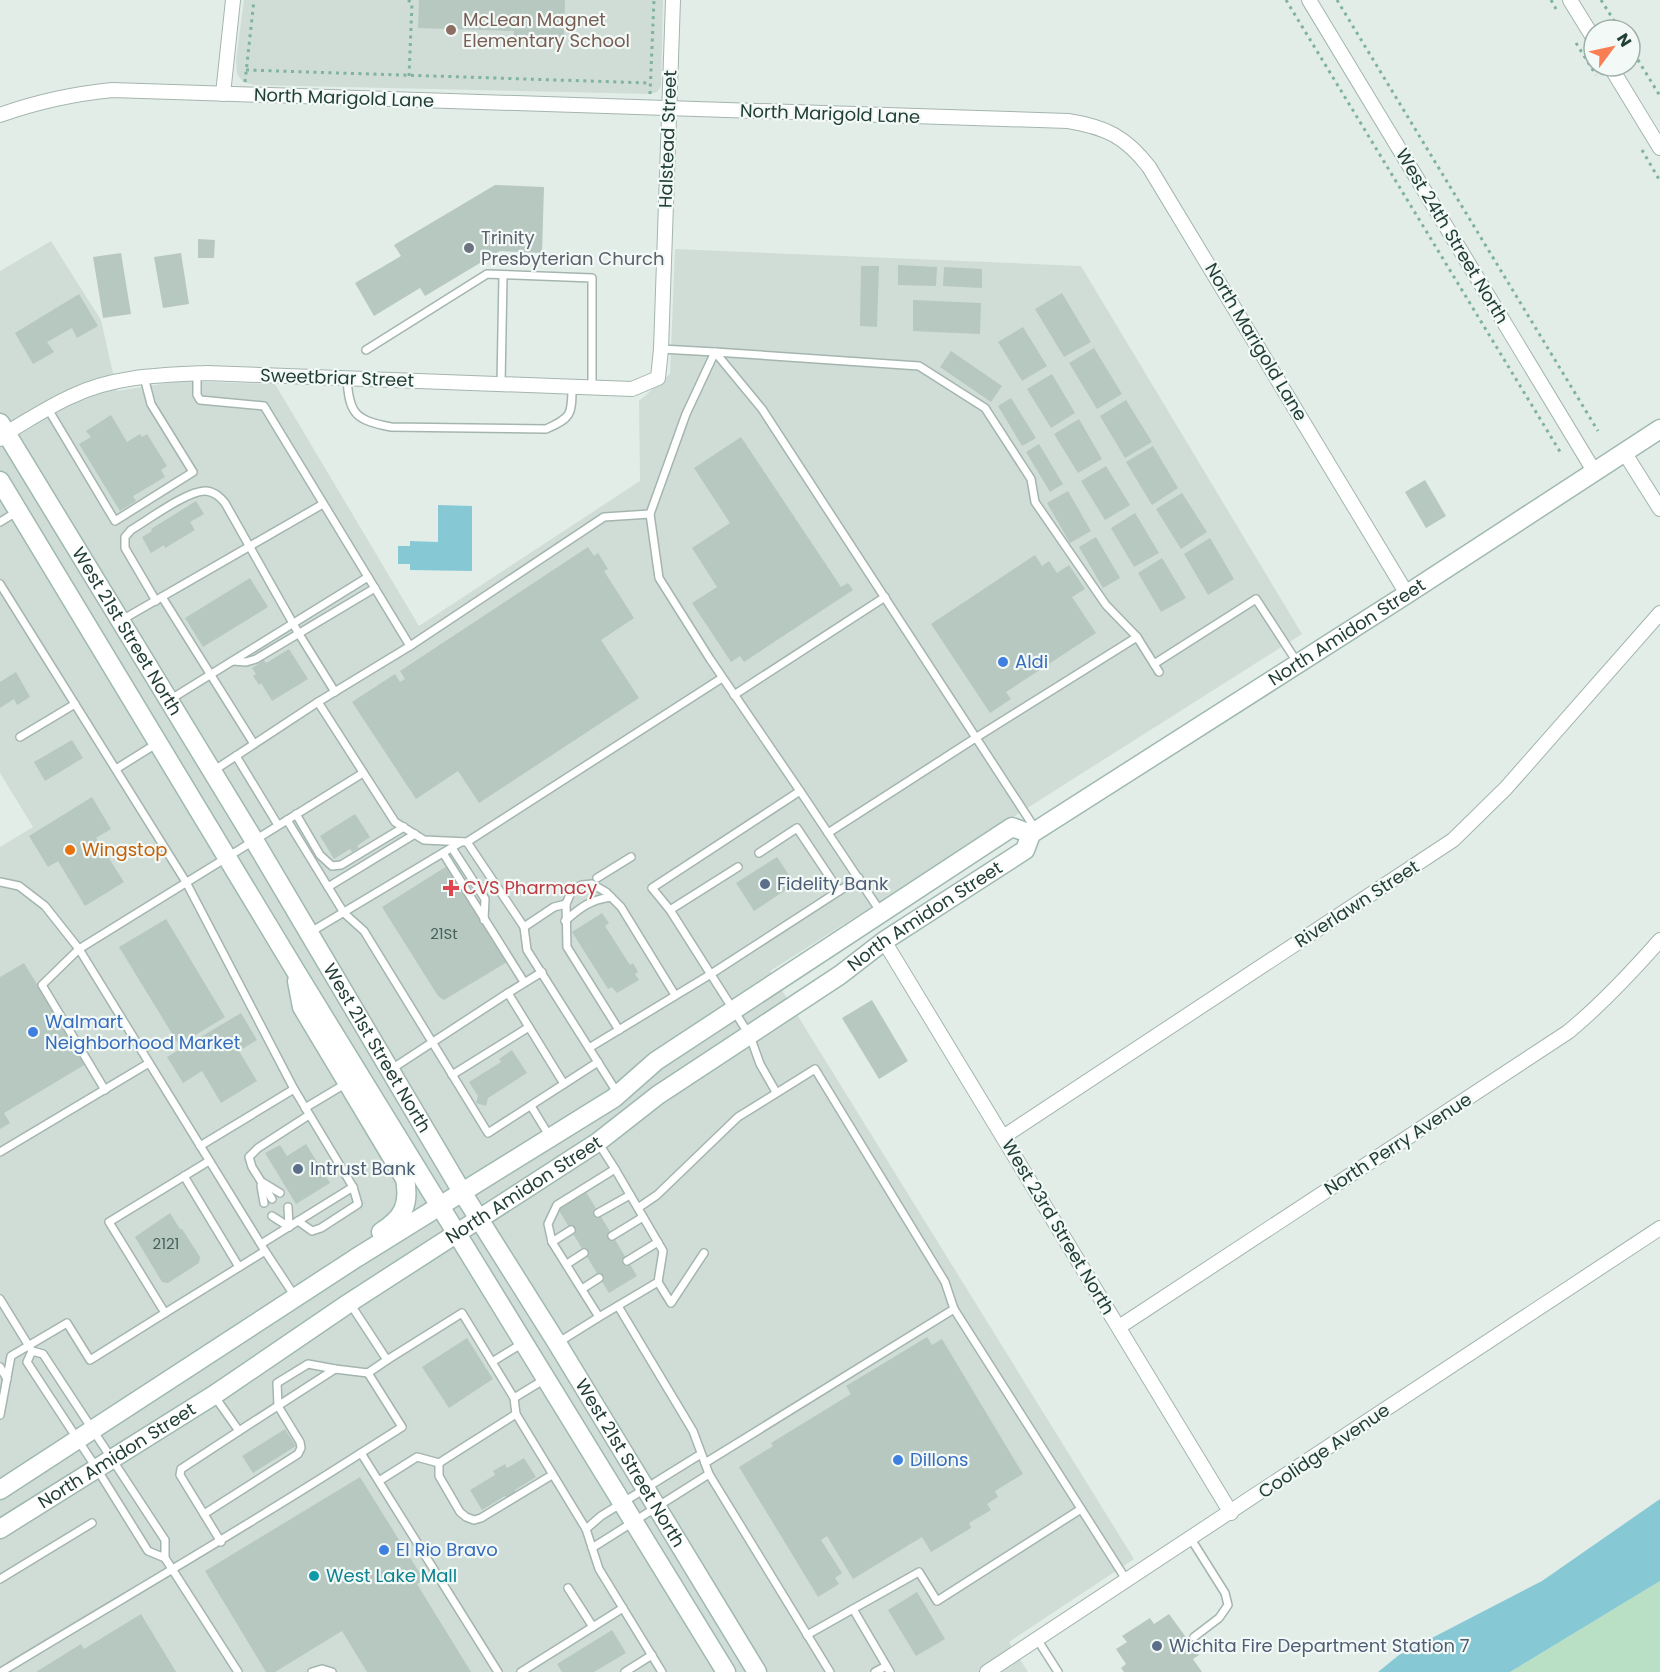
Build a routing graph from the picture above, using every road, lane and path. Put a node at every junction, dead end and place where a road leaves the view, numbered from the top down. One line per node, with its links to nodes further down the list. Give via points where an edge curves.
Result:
1 (233, 0): 18 (street)
2 (254, 0): 14 (path)
3 (408, 0): 15 (path, via 412,3)
4 (654, 0): 17 (path)
5 (673, 0): 22 (street, Halstead Street)
6 (1286, 0): 40 (path)
7 (1309, 0): 41 (street, West 24th Street North)
8 (1337, 0): 37 (path)
9 (1570, 0): 12 (street)
10 (1601, 0): 11 (path)
11 (1612, 18)
12 (1582, 20)
13 (1642, 67): 21 (path)
14 (246, 70): 15 (path); 20 (path)
15 (409, 76): 17 (path)
16 (1617, 78): 24 (street)
17 (650, 83): 19 (path)
18 (223, 94): 20 (street, North Marigold Lane); 23 (street, North Marigold Lane, via 103,91 41,102)
19 (650, 94)
20 (243, 95): 22 (street, North Marigold Lane)
21 (1660, 96)
22 (669, 109): 26 (street, Halstead Street); 52 (street, North Marigold Lane, via 1068,121 1109,131 1123,140 1135,150 1166,194)
23 (0, 115)
24 (1660, 148)
25 (503, 275): 27 (lane, via 487,274); 32 (lane); 34 (lane, via 592,278)
26 (661, 349): 28 (lane); 34 (street, Sweetbriar Street, via 658,378 632,389)
27 (366, 350)
28 (715, 352): 46 (lane, via 686,414); 54 (lane, via 762,409); 60 (lane, via 919,366 985,408 1031,479 1035,502 1106,605)
29 (197, 373): 30 (street, Sweetbriar Street); 31 (street, Sweetbriar Street); 43 (lane, via 200,400 264,406)
30 (144, 377): 35 (street, Sweetbriar Street, via 72,396); 35 (lane, via 151,404 193,472 115,520)
31 (347, 378): 32 (street, Sweetbriar Street); 33 (lane, via 348,399 356,415 391,428 546,429 565,420 572,406)
32 (501, 384): 33 (street, Sweetbriar Street)
33 (572, 387): 34 (street, Sweetbriar Street)
34 (592, 388)
35 (48, 409): 38 (street, Sweetbriar Street)
36 (1660, 429): 39 (main road, North Amidon Street)
37 (1598, 431)
38 (2, 432): 57 (main road, West 21st Street North)
39 (1624, 452): 41 (main road, North Amidon Street); 44 (street)
40 (1562, 455)
41 (1594, 471): 52 (main road, North Amidon Street)
42 (0, 482): 45 (main road, West 21st Street North)
43 (323, 504): 48 (lane); 49 (lane)
44 (1660, 509)
45 (18, 511): 47 (lane); 75 (main road, West 21st Street North)
46 (650, 514): 61 (lane, via 604,517); 67 (lane, via 659,578)
47 (0, 522)
48 (250, 546): 55 (lane); 55 (lane, via 218,495 194,492 125,537 125,548); 58 (lane)
49 (368, 577): 51 (lane); 58 (lane)
50 (0, 584): 53 (lane)
51 (375, 588): 59 (lane); 61 (lane)
52 (1407, 594): 64 (main road, North Amidon Street)
53 (3, 595): 72 (lane)
54 (885, 597): 69 (lane); 74 (lane)
55 (159, 599): 57 (lane); 66 (lane)
56 (1660, 613): 140 (street, Riverlawn Street, via 1506,788 1453,840)
57 (120, 621): 70 (main road, West 21st Street North)
58 (294, 623): 59 (lane); 62 (lane)
59 (299, 633): 62 (lane, via 256,659); 68 (lane)
60 (1137, 637): 63 (lane); 74 (lane)
61 (410, 645): 68 (lane)
62 (233, 661): 66 (lane)
63 (1154, 664): 64 (lane, via 1256,599); 65 (lane)
64 (1298, 664): 86 (main road, North Amidon Street)
65 (1159, 672)
66 (211, 675): 70 (lane); 76 (lane)
67 (722, 678): 69 (lane); 90 (lane)
68 (335, 692): 71 (lane)
69 (734, 696): 81 (lane)
70 (169, 700): 79 (main road, West 21st Street North)
71 (318, 702): 76 (lane); 80 (lane)
72 (75, 704): 73 (lane); 78 (lane)
73 (20, 737)
74 (977, 737): 86 (lane); 87 (lane)
75 (158, 743): 78 (lane); 94 (main road, West 21st Street North)
76 (255, 744): 77 (lane)
77 (236, 756): 79 (lane); 84 (lane)
78 (116, 769): 100 (lane)
79 (212, 772): 89 (main road, West 21st Street North)
80 (363, 773): 82 (lane); 85 (lane, via 395,822)
81 (800, 791): 87 (lane); 105 (lane, via 652,888)
82 (296, 814): 83 (lane); 85 (lane, via 320,855 332,866 341,865)
83 (287, 820): 84 (lane); 101 (lane)
84 (278, 825): 89 (lane)
85 (404, 828): 88 (lane)
86 (1034, 832): 107 (main road, North Amidon Street, via 1012,827); 113 (main road, North Amidon Street, via 1025,850)
87 (828, 833): 98 (lane)
88 (414, 834): 90 (lane, via 424,840); 101 (lane)
89 (254, 840): 94 (lane); 111 (main road, West 21st Street North)
90 (464, 842): 91 (lane); 110 (lane)
91 (452, 848): 93 (lane); 108 (lane, via 484,899)
92 (759, 852): 102 (lane, via 797,828)
93 (443, 853): 106 (lane); 108 (lane)
94 (227, 857): 100 (lane); 115 (main road, West 21st Street North)
95 (631, 857): 97 (lane)
96 (738, 867): 105 (lane)
97 (597, 878)
98 (859, 878): 102 (lane); 107 (lane)
99 (0, 882): 114 (lane, via 19,886 45,906)
100 (186, 882): 114 (lane); 133 (lane)
101 (328, 887): 106 (lane)
102 (839, 891): 117 (lane)
103 (611, 897): 104 (lane, via 592,884 582,885 572,891); 109 (lane, via 579,908); 120 (lane)
104 (566, 904): 109 (lane); 110 (lane, via 554,907)
105 (670, 910): 117 (lane)
106 (344, 913): 111 (lane); 125 (lane, via 364,931)
107 (881, 913): 121 (main road, North Amidon Street)
108 (484, 920): 118 (lane)
109 (566, 921): 123 (lane, via 567,947)
110 (524, 927): 116 (lane, via 527,950)
111 (309, 933): 129 (main road, West 21st Street North)
112 (1660, 940): 188 (street, North Perry Avenue, via 1594,1011 1568,1032)
113 (884, 941): 124 (main road, North Amidon Street); 140 (street, West 23rd Street North)
114 (79, 949): 128 (lane); 134 (lane, via 42,985)
115 (295, 970): 131 (main road, via 302,1007); 155 (main road, West 21st Street North)
116 (542, 972): 118 (lane); 126 (lane)
117 (711, 974): 120 (lane); 121 (lane)
118 (524, 982): 119 (lane)
119 (508, 993): 122 (lane); 125 (lane)
120 (675, 995): 123 (lane)
121 (734, 1010): 124 (lane); 136 (main road, North Amidon Street, via 656,1061)
122 (529, 1027): 130 (lane); 132 (lane)
123 (619, 1029): 126 (lane)
124 (750, 1036): 135 (lane); 142 (main road, North Amidon Street, via 658,1095)
125 (433, 1043): 129 (lane); 130 (lane)
126 (589, 1048): 127 (lane)
127 (598, 1062): 132 (lane); 136 (lane)
128 (149, 1063): 134 (lane); 143 (lane)
129 (390, 1070): 150 (main road, West 21st Street North)
130 (452, 1075): 137 (lane, via 488,1133)
131 (348, 1083): 138 (lane); 174 (main road, via 405,1179 407,1192 395,1223 359,1245)
132 (564, 1084): 137 (lane)
133 (294, 1089): 138 (lane); 143 (lane)
134 (105, 1090): 144 (lane)
135 (776, 1092): 157 (lane, via 738,1117 657,1195); 185 (lane, via 815,1069 945,1282)
136 (618, 1094): 141 (main road, North Amidon Street)
137 (531, 1106): 141 (lane)
138 (305, 1108): 139 (lane)
139 (309, 1115): 148 (lane, via 249,1156); 149 (lane)
140 (1003, 1137): 188 (street, West 23rd Street North)
141 (550, 1138): 150 (main road, North Amidon Street)
142 (598, 1142): 146 (lane); 162 (main road, North Amidon Street)
143 (200, 1146): 145 (lane)
144 (0, 1152)
145 (209, 1161): 147 (lane); 171 (lane)
146 (615, 1169): 152 (lane); 169 (lane, via 557,1205 548,1224)
147 (184, 1176): 177 (lane); 186 (lane, via 109,1222)
148 (260, 1180): 151 (lane); 153 (lane); 154 (lane)
149 (353, 1187): 163 (lane); 163 (lane, via 358,1204 321,1228 312,1231)
150 (462, 1192): 155 (main road, North Amidon Street); 162 (main road, West 21st Street North)
151 (280, 1193)
152 (630, 1194): 157 (lane); 159 (lane)
153 (272, 1199)
154 (264, 1203)
155 (440, 1206): 167 (main road, West 21st Street North); 174 (main road, North Amidon Street)
156 (288, 1207): 164 (lane)
157 (638, 1208): 161 (lane)
158 (280, 1213): 164 (lane)
159 (598, 1213)
160 (272, 1216): 164 (lane)
161 (643, 1217): 168 (lane); 170 (lane)
162 (479, 1219): 167 (main road, North Amidon Street); 190 (main road, West 21st Street North)
163 (298, 1221): 164 (lane)
164 (289, 1227): 171 (lane)
165 (1660, 1228): 219 (street, Coolidge Avenue)
166 (570, 1230): 169 (lane)
167 (457, 1234): 183 (main road, North Amidon Street); 189 (main road, West 21st Street North)
168 (612, 1236)
169 (552, 1242): 176 (lane)
170 (658, 1242): 175 (lane); 179 (lane, via 663,1251)
171 (263, 1247): 177 (lane); 181 (lane)
172 (584, 1253): 176 (lane)
173 (704, 1253): 179 (lane, via 671,1303)
174 (356, 1258): 181 (main road, North Amidon Street)
175 (627, 1261)
176 (567, 1264): 180 (lane)
177 (239, 1267): 186 (lane)
178 (599, 1278): 180 (lane)
179 (658, 1282): 184 (lane)
180 (582, 1289): 187 (lane)
181 (296, 1297): 205 (main road, North Amidon Street)
182 (0, 1299): 191 (lane)
183 (349, 1303): 192 (lane); 199 (main road, North Amidon Street)
184 (618, 1306): 187 (lane); 207 (lane, via 693,1431)
185 (954, 1309): 209 (lane); 218 (lane)
186 (165, 1313): 191 (lane, via 90,1360 67,1323)
187 (599, 1317): 190 (lane)
188 (1119, 1327): 219 (street, West 23rd Street North)
189 (523, 1343): 193 (lane); 198 (main road, West 21st Street North)
190 (557, 1343): 214 (main road, West 21st Street North)
191 (30, 1348): 197 (lane, via 11,1356); 205 (lane, via 43,1354); 205 (lane, via 27,1362)
192 (387, 1360): 193 (lane, via 462,1313); 196 (lane)
193 (492, 1362): 200 (lane)
194 (0, 1367): 197 (lane)
195 (335, 1369): 196 (lane); 201 (lane); 201 (lane, via 308,1364 277,1383)
196 (368, 1373): 206 (lane, via 402,1427)
197 (4, 1378): 203 (lane)
198 (545, 1378): 200 (lane); 216 (main road, West 21st Street North)
199 (214, 1395): 204 (lane); 210 (main road, North Amidon Street)
200 (514, 1398): 202 (lane)
201 (278, 1406): 204 (lane); 220 (lane, via 300,1442 298,1454)
202 (516, 1414): 208 (lane); 211 (lane)
203 (0, 1415)
204 (238, 1431): 220 (lane, via 181,1469 180,1475)
205 (85, 1435): 210 (lane); 210 (lane); 215 (main road, North Amidon Street)
206 (361, 1453): 213 (lane); 226 (lane)
207 (702, 1454): 209 (lane); 214 (lane)
208 (439, 1463): 211 (lane, via 439,1476 460,1512 474,1520); 213 (lane, via 417,1457)
209 (705, 1463): 212 (lane)
210 (104, 1464): 223 (main road, North Amidon Street); 228 (lane, via 165,1540); 228 (lane, via 148,1551)
211 (552, 1474): 224 (lane)
212 (709, 1474): 217 (lane); 236 (lane)
213 (379, 1481): 245 (lane)
214 (645, 1489): 216 (lane); 217 (main road, West 21st Street North)
215 (0, 1490)
216 (622, 1503): 221 (main road, West 21st Street North); 224 (lane)
217 (657, 1507): 221 (lane); 250 (main road, West 21st Street North)
218 (1081, 1509): 231 (lane); 234 (lane, via 937,1601 919,1572)
219 (1231, 1513): 225 (street, Coolidge Avenue)
220 (204, 1515): 226 (lane)
221 (633, 1522): 227 (lane); 249 (main road, West 21st Street North)
222 (92, 1523): 230 (lane)
223 (0, 1529)
224 (586, 1529): 227 (lane)
225 (1191, 1539): 231 (street, Coolidge Avenue); 237 (lane, via 1226,1593 1228,1605 1219,1618)
226 (221, 1542): 229 (lane)
227 (592, 1548): 233 (lane, via 599,1569)
228 (165, 1558): 229 (lane)
229 (172, 1568): 241 (lane); 242 (lane)
230 (0, 1579)
231 (1127, 1581): 238 (street, Coolidge Avenue)
232 (568, 1588): 235 (lane)
233 (623, 1608): 235 (lane); 239 (lane)
234 (853, 1609): 236 (lane); 240 (lane)
235 (593, 1627): 246 (lane)
236 (807, 1635): 251 (lane)
237 (1194, 1636)
238 (1037, 1639): 253 (street, Coolidge Avenue); 254 (lane)
239 (652, 1655): 247 (lane); 248 (lane)
240 (888, 1669): 252 (lane)
241 (1, 1672)
242 (238, 1672)
243 (312, 1672): 244 (lane)
244 (332, 1672)
245 (498, 1672)
246 (521, 1672)
247 (625, 1672)
248 (662, 1672)
249 (726, 1672)
250 (757, 1672)
251 (830, 1672)
252 (875, 1672)
253 (987, 1672)
254 (1058, 1672)

